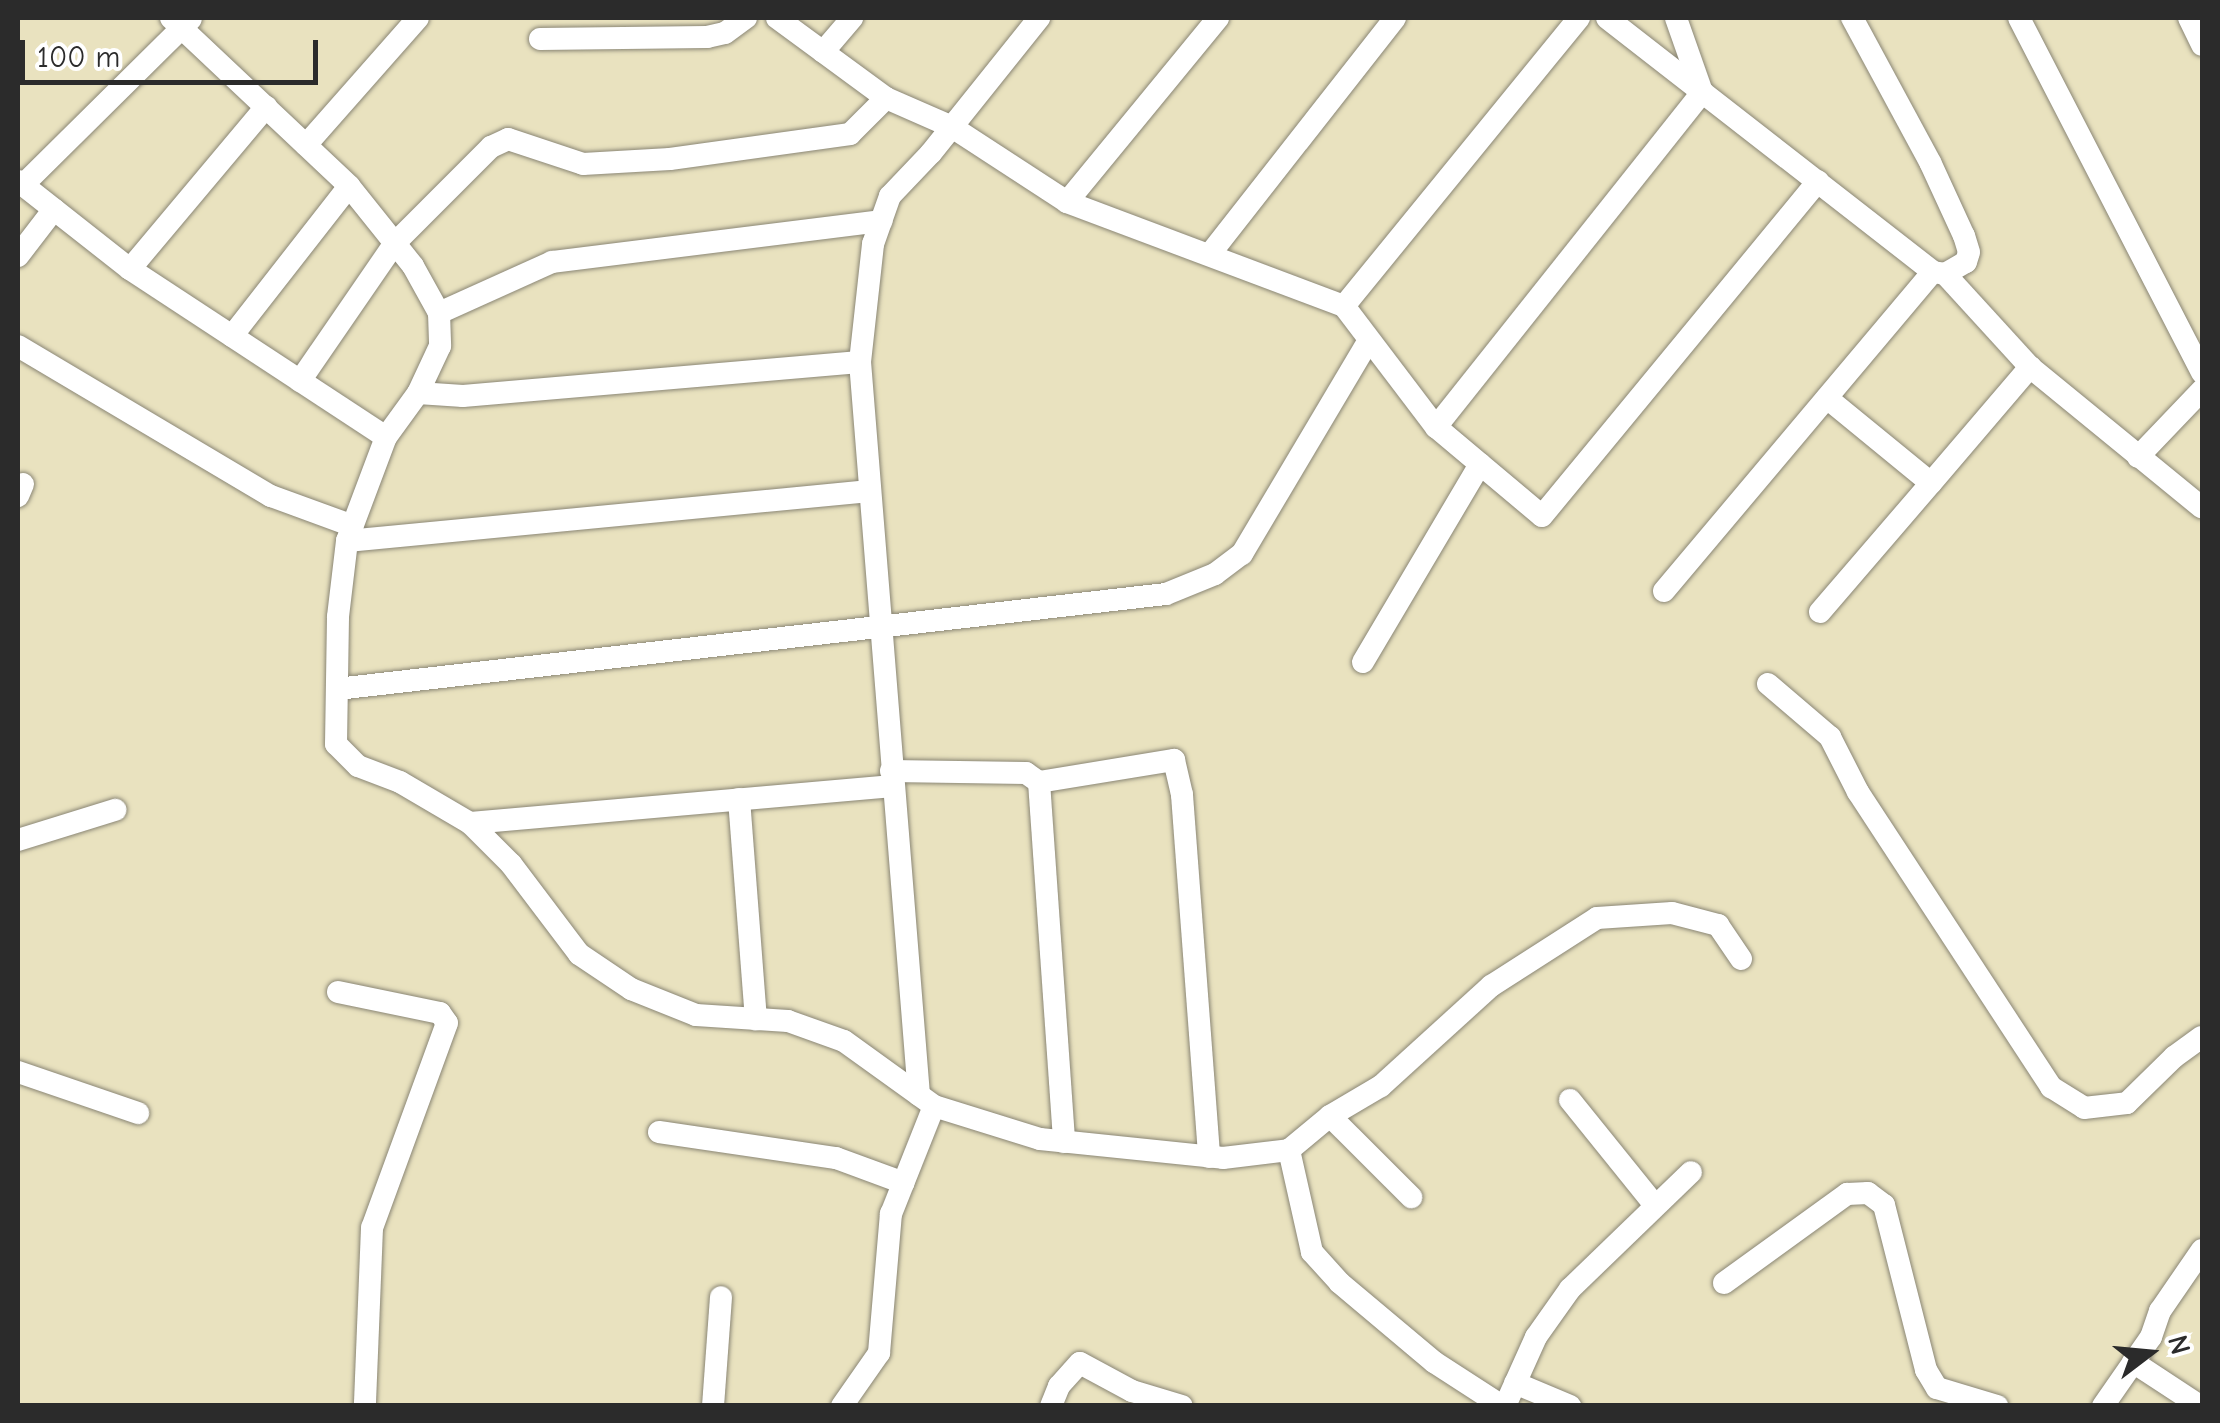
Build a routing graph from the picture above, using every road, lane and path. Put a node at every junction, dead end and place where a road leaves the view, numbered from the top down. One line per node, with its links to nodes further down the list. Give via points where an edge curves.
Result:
1 (418, 18): 22 (street)
2 (746, 18): 15 (street, via 707,37)
3 (776, 18): 17 (street)
4 (852, 18): 17 (street)
5 (1039, 18): 21 (street)
6 (1218, 18): 26 (street)
7 (1396, 18): 30 (street)
8 (1578, 18): 34 (street)
9 (1607, 18): 18 (street)
10 (1676, 18): 18 (street)
11 (1852, 18): 33 (street, via 1964,236 1966,262)
12 (2018, 18): 41 (street)
13 (2189, 18): 16 (street)
14 (181, 20): 20 (street); 24 (street)
15 (540, 40)
16 (2202, 44)
17 (823, 52): 19 (street)
18 (1702, 92): 23 (street); 46 (street)
19 (886, 98): 21 (street); 29 (street, via 850,134 670,159 583,164 508,140 491,146)
20 (266, 107): 22 (street); 32 (street)
21 (952, 127): 26 (street); 28 (street, via 890,196)
22 (306, 144): 25 (street)
23 (1818, 181): 33 (street); 49 (street, via 1542,516)
24 (20, 183): 27 (street)
25 (350, 186): 29 (street); 36 (street)
26 (1067, 202): 30 (street)
27 (54, 210): 31 (street); 32 (street)
28 (881, 221): 35 (street, via 552,262); 39 (street)
29 (395, 243): 35 (street); 42 (street)
30 (1210, 254): 34 (street)
31 (18, 256)
32 (130, 269): 36 (street)
33 (1939, 273): 40 (street); 45 (street)
34 (1344, 306): 37 (street)
35 (439, 313): 44 (street, via 440,346)
36 (232, 336): 42 (street)
37 (1368, 342): 46 (street); 56 (street, via 1242,554 1215,574 1166,594)
38 (18, 346): 53 (street, via 271,496)
39 (860, 362): 44 (street, via 507,392); 51 (street)
40 (2030, 367): 48 (street); 50 (street)
41 (2202, 373)
42 (300, 381): 47 (street)
43 (2202, 390): 48 (street)
44 (418, 393): 47 (street)
45 (1828, 398): 50 (street); 54 (street)
46 (1436, 427): 49 (street)
47 (386, 437): 53 (street)
48 (2138, 457): 52 (street)
49 (1480, 464): 57 (street)
50 (1930, 482): 55 (street)
51 (870, 491): 53 (street); 56 (street)
52 (2202, 508)
53 (350, 533): 59 (street, via 338,618)
54 (1664, 591)
55 (1820, 612)
56 (880, 626): 59 (street); 60 (street)
57 (1363, 662)
58 (1768, 684): 69 (street, via 1830,737 1858,792 2052,1086 2084,1108 2127,1103)
59 (338, 688): 64 (street, via 336,744 358,766)
60 (892, 778): 61 (street, via 1026,773); 62 (street); 72 (street)
61 (1039, 782): 76 (street); 78 (street, via 1174,760)
62 (739, 799): 64 (street); 68 (street)
63 (114, 810): 65 (street)
64 (470, 823): 68 (street, via 511,864 578,954 631,989 696,1015)
65 (18, 840)
66 (1741, 959): 74 (street, via 1718,926 1672,913 1597,918 1490,986 1381,1086)
67 (338, 992): 88 (street, via 440,1013 448,1023 372,1228)
68 (756, 1019): 72 (street, via 788,1021 844,1041)
69 (2202, 1037)
70 (18, 1072): 73 (street)
71 (1570, 1100): 82 (street)
72 (927, 1101): 76 (street); 80 (street)
73 (138, 1113)
74 (1330, 1116): 77 (street); 81 (street)
75 (659, 1132): 80 (street, via 836,1158)
76 (1064, 1142): 78 (street)
77 (1289, 1150): 78 (street); 93 (street, via 1312,1252 1434,1362)
78 (1209, 1157)
79 (1691, 1172): 82 (street)
80 (904, 1182): 90 (street, via 892,1214 879,1353)
81 (1411, 1198)
82 (1654, 1204): 87 (street, via 1570,1289 1536,1336)
83 (2202, 1250): 86 (street)
84 (1724, 1282): 95 (street, via 1847,1194 1868,1193 1884,1205 1926,1370 1937,1388)
85 (721, 1297): 89 (street)
86 (2133, 1362): 96 (street); 97 (street)
87 (1515, 1383): 93 (street); 94 (street)
88 (366, 1406)
89 (714, 1406)
90 (842, 1406)
91 (1051, 1406): 92 (street, via 1080,1363 1132,1391)
92 (1182, 1406)
93 (1504, 1406)
94 (1570, 1406)
95 (1997, 1406)
96 (2103, 1406)
97 (2200, 1406)

